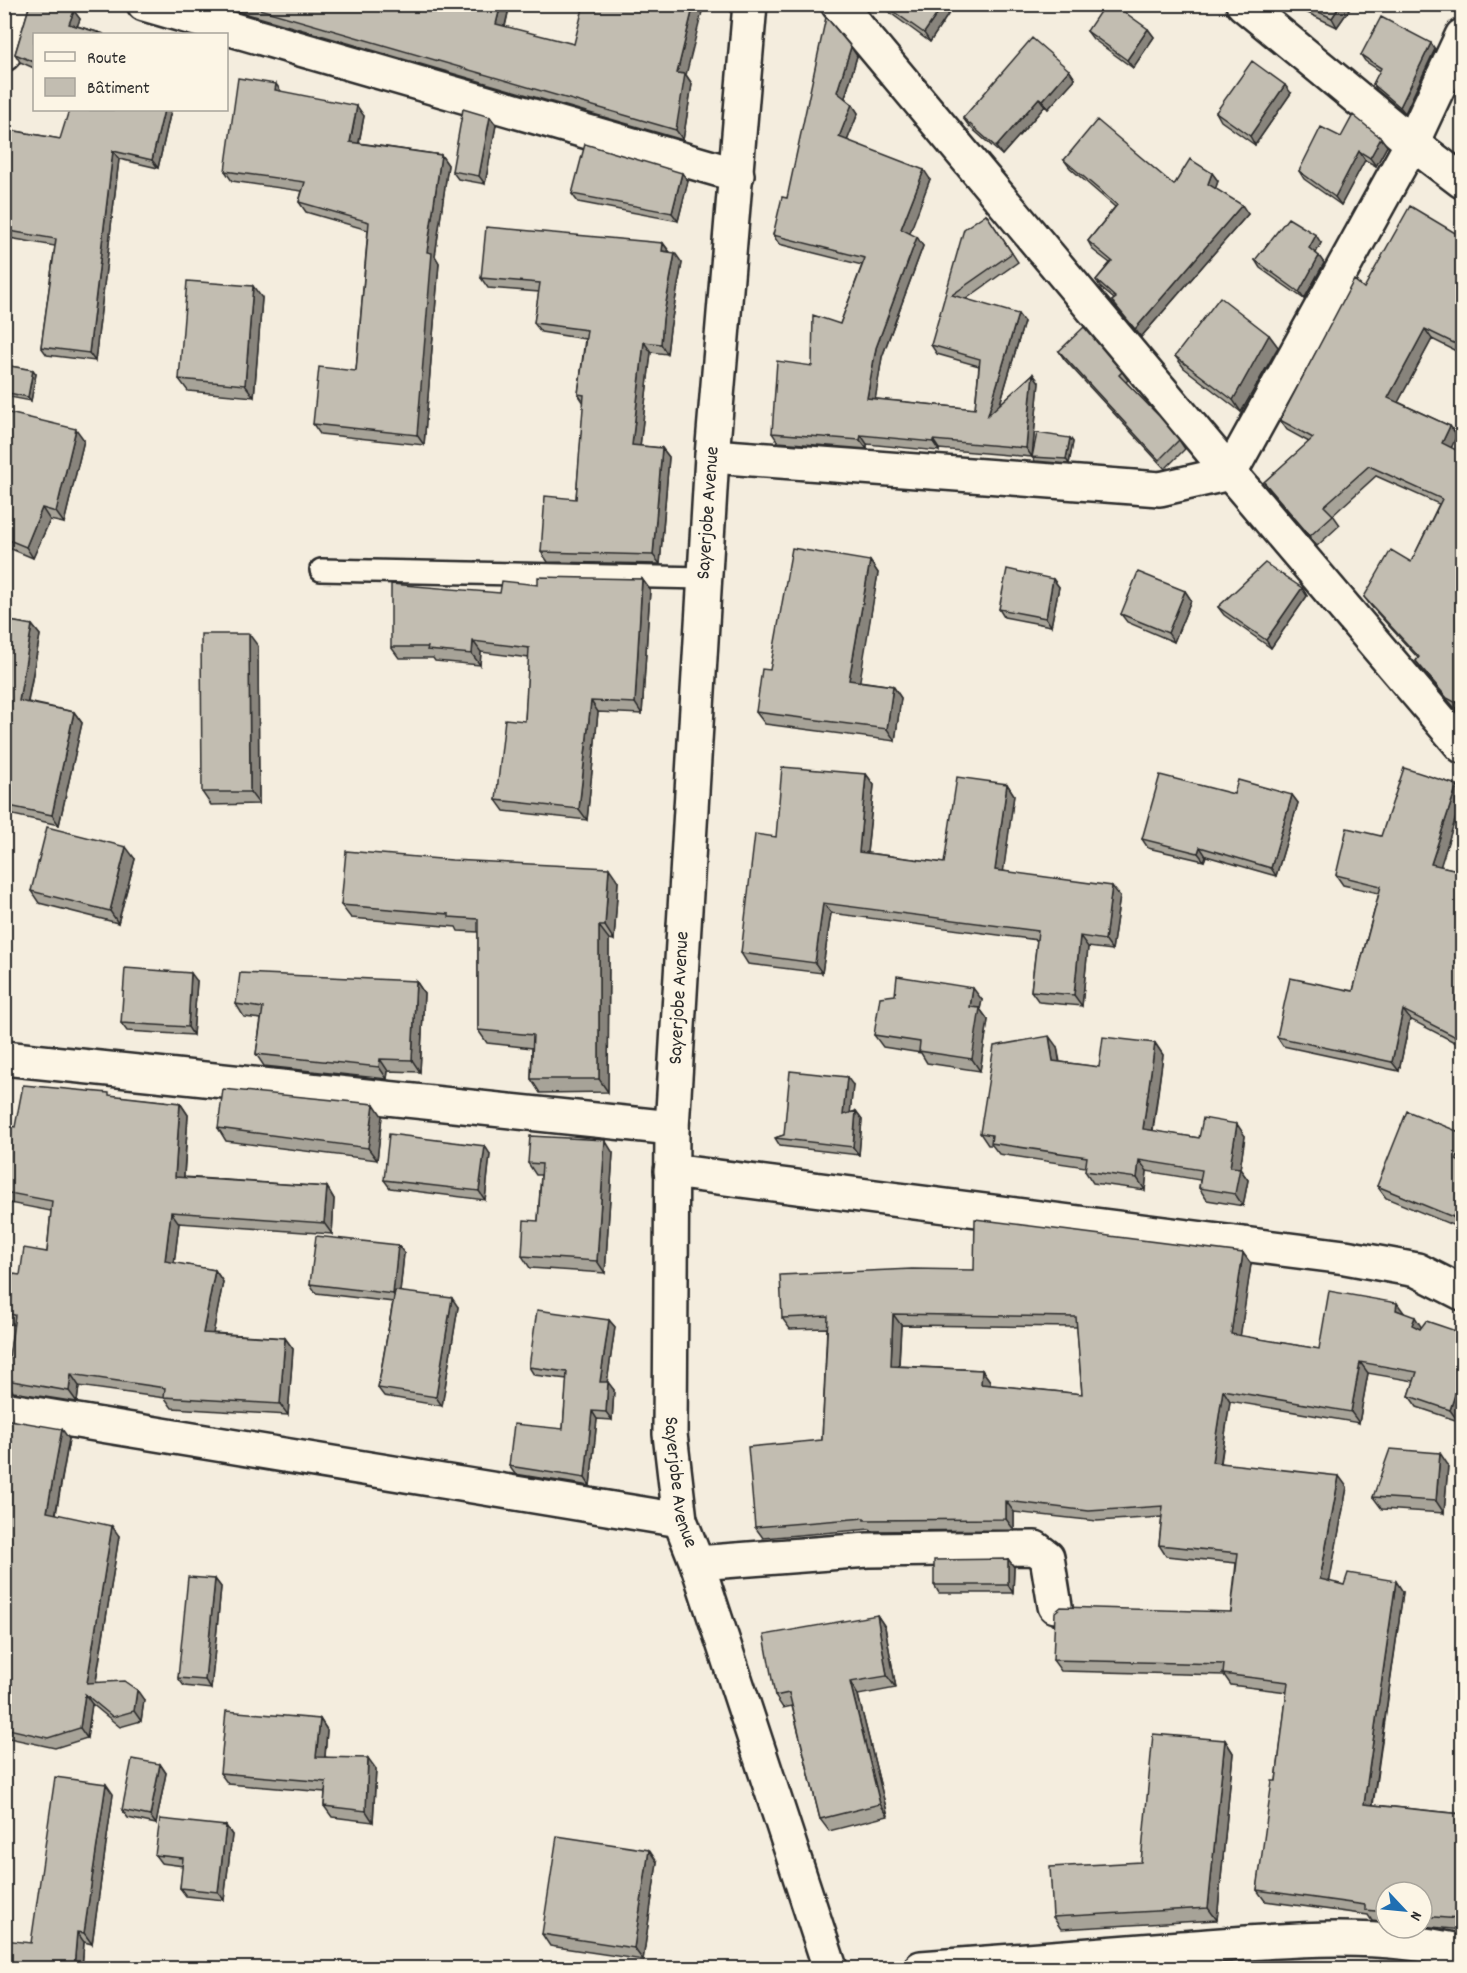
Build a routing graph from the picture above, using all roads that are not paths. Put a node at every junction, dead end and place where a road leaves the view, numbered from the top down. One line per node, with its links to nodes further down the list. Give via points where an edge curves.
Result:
1 (19, 4): 7 (street)
2 (144, 4): 9 (street)
3 (750, 4): 9 (street, Sayerjobe Avenue)
4 (838, 4): 12 (street)
5 (1243, 4): 8 (street)
6 (1462, 36): 8 (street)
7 (4, 54)
8 (1412, 143): 10 (street); 12 (street)
9 (737, 175): 11 (street, Sayerjobe Avenue)
10 (1462, 181)
11 (712, 456): 12 (street, via 1160,489); 14 (street, Sayerjobe Avenue)
12 (1230, 473): 15 (street)
13 (321, 570): 14 (lane)
14 (704, 578): 17 (street, Sayerjobe Avenue)
15 (1462, 746)
16 (4, 1058): 17 (street)
17 (672, 1128): 18 (street, Sayerjobe Avenue)
18 (671, 1171): 19 (street, via 1345,1257 1417,1270); 21 (street, Sayerjobe Avenue, via 670,1434)
19 (1462, 1293)
20 (4, 1409): 21 (street)
21 (680, 1520): 22 (street, Sayerjobe Avenue)
22 (697, 1563): 23 (street, via 868,1550 1035,1548 1047,1557); 25 (street, Sayerjobe Avenue)
23 (1055, 1606)
24 (1462, 1952): 26 (street, via 1430,1944 1363,1940 1269,1941)
25 (830, 1968)
26 (921, 1968)

